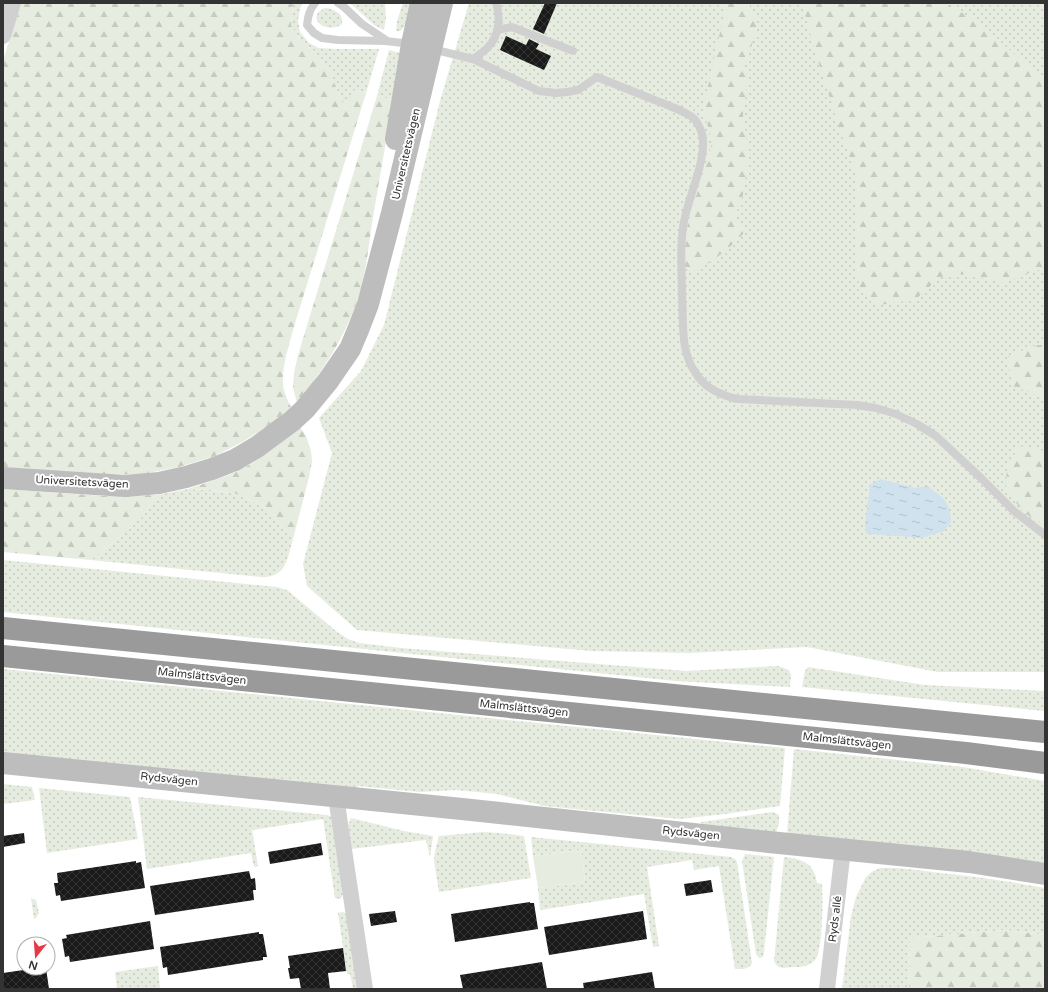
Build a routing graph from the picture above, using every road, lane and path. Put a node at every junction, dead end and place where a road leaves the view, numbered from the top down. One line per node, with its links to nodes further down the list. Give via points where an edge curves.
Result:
1 (13, 3): 8 (street)
2 (315, 3): 9 (lane, via 310,10 307,25 322,38)
3 (338, 3): 9 (lane)
4 (421, 3): 10 (street, Universitetsvägen)
5 (442, 3): 10 (street, Universitetsvägen)
6 (496, 3): 7 (lane)
7 (498, 30): 11 (lane, via 512,27); 12 (lane, via 488,48)
8 (3, 36)
9 (386, 41): 10 (lane)
10 (422, 46): 12 (lane); 13 (street, Universitetsvägen, via 368,304 350,349 328,381 296,417 257,447 229,462 206,471 159,483 125,486)
11 (573, 51)
12 (473, 59): 14 (lane, via 539,91 556,93 578,90 597,77 695,119 702,131 703,141 682,234 683,327 689,362 703,383 712,390 737,400 857,405 896,414 936,436 1015,512)
13 (3, 478)
14 (1045, 535)
15 (3, 628): 17 (highway)
16 (3, 656): 19 (highway, Malmslättsvägen)
17 (1045, 732)
18 (3, 763): 20 (street, Rydsvägen)
19 (1045, 763)
20 (336, 797): 21 (street, Rydsvägen); 23 (street)
21 (843, 849): 22 (street, Rydsvägen, via 969,862); 24 (street, Ryds allé)
22 (1045, 874)
23 (365, 989)
24 (828, 989)

